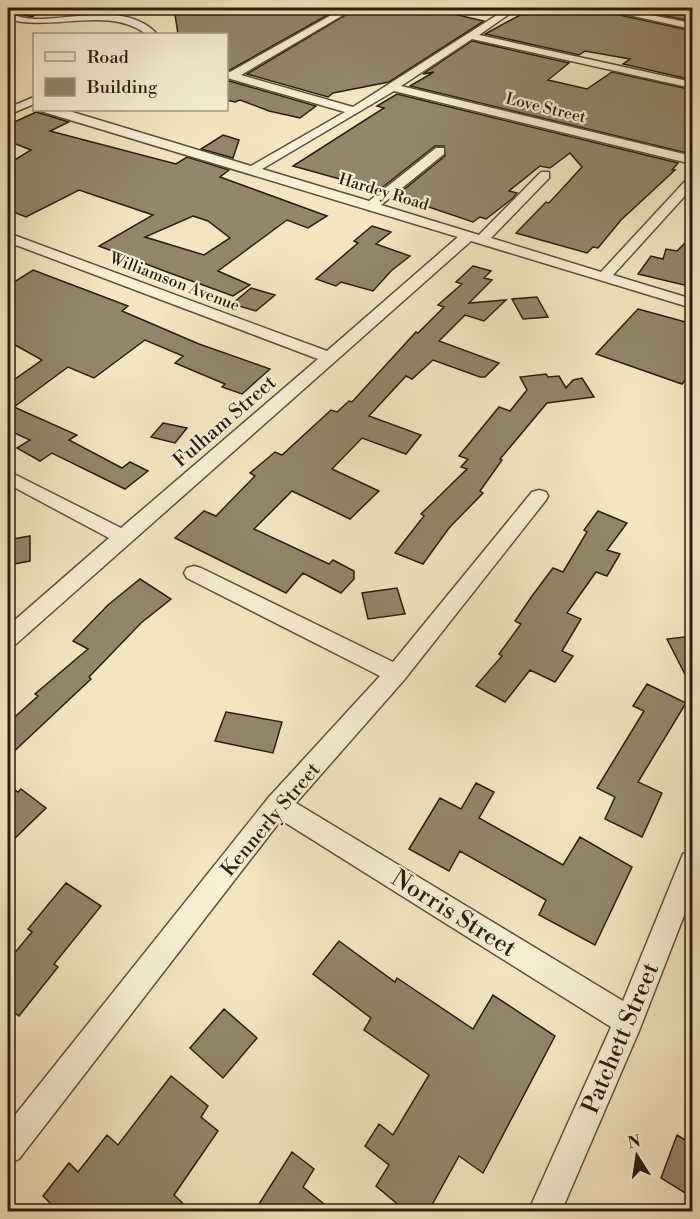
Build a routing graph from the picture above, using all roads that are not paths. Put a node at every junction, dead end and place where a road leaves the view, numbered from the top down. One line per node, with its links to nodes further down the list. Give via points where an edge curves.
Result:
1 (348, 8): 8 (street)
2 (514, 8): 7 (street)
3 (602, 8): 5 (street)
4 (8, 16): 6 (street, via 33,22 121,21 146,27)
5 (693, 26)
6 (151, 33)
7 (470, 36): 9 (street); 10 (street)
8 (229, 75): 12 (street)
9 (693, 86)
10 (392, 87): 12 (street); 14 (street, Love Street)
11 (62, 111): 15 (street, Hardey Road)
12 (354, 111): 15 (street)
13 (440, 151): 18 (street)
14 (693, 160)
15 (252, 170): 18 (street, Hardey Road)
16 (545, 175): 20 (street, Fulham Street)
17 (693, 181): 21 (street)
18 (371, 206): 20 (street, Hardey Road)
19 (8, 237): 23 (street, Williamson Avenue)
20 (475, 238): 21 (street, Hardey Road); 23 (street, Fulham Street)
21 (604, 277): 22 (street, Hardey Road)
22 (693, 304)
23 (331, 358): 26 (street, Fulham Street)
24 (8, 477): 26 (street)
25 (539, 496): 29 (street, Kennerly Street)
26 (123, 537): 28 (street, Fulham Street)
27 (194, 573): 29 (street)
28 (8, 639)
29 (396, 674): 30 (street, Kennerly Street)
30 (278, 805): 32 (street, Norris Street); 33 (street, Kennerly Street)
31 (693, 863): 32 (street, Patchett Street)
32 (629, 1021): 34 (street, Patchett Street)
33 (8, 1148)
34 (544, 1212)

